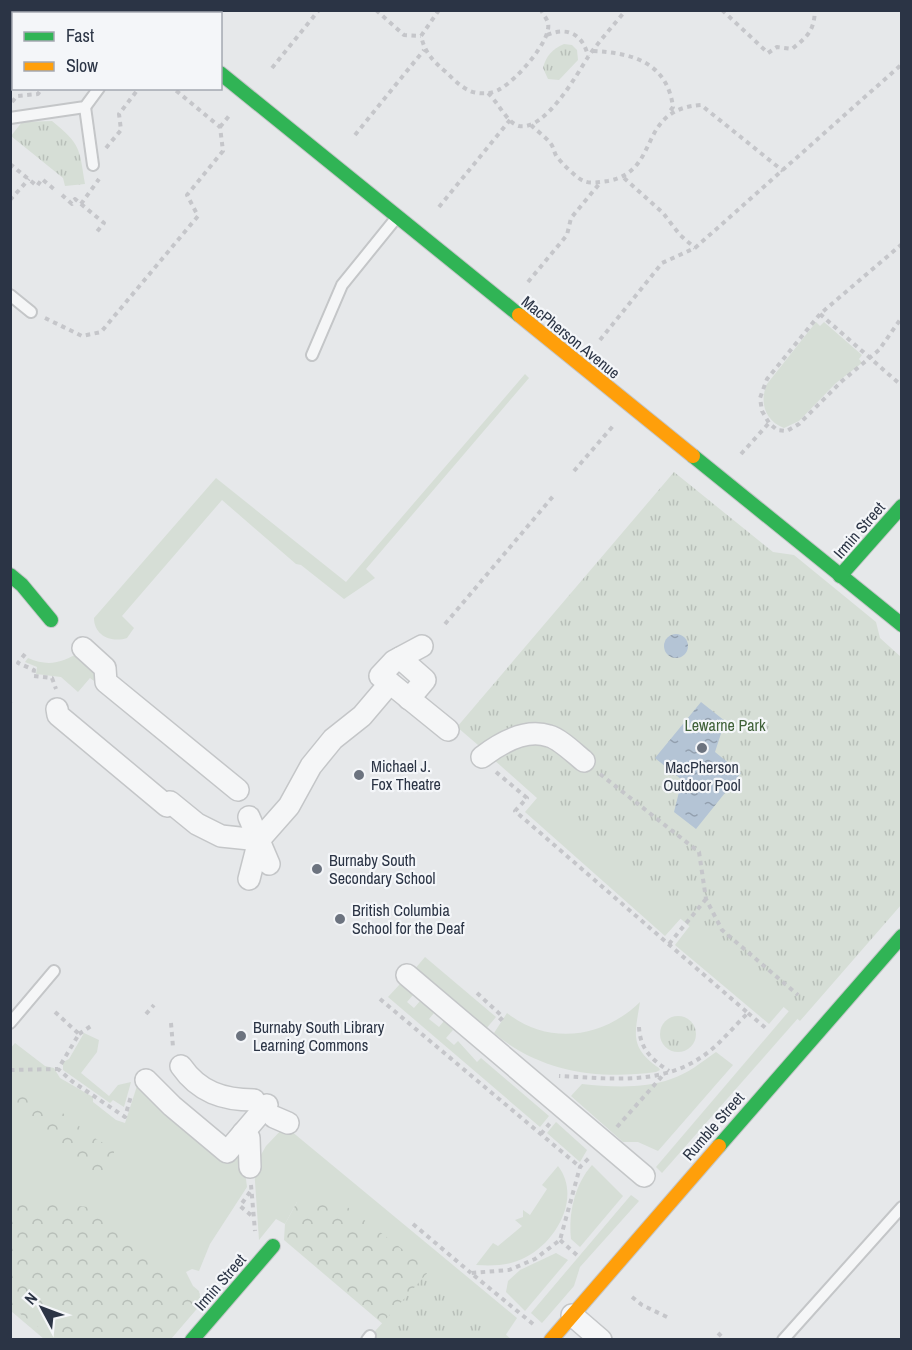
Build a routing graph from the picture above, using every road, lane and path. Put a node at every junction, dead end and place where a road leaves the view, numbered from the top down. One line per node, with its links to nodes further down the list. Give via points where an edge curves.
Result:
1 (319, 10): 14 (path)
2 (376, 10): 9 (path, via 404,35)
3 (439, 10): 9 (path)
4 (541, 10): 8 (path, via 548,23)
5 (626, 10): 11 (path)
6 (722, 10): 7 (path, via 768,53 777,47 792,49 803,40 814,26)
7 (815, 10)
8 (547, 34): 12 (path, via 571,32 581,38); 19 (path, via 514,79)
9 (422, 36): 10 (path)
10 (424, 50): 19 (path, via 465,88); 28 (path)
11 (593, 51): 12 (path); 22 (path, via 623,53 651,67 663,78 672,96 673,108)
12 (588, 57): 26 (path, via 579,75 544,116)
13 (902, 64): 31 (path)
14 (272, 68)
15 (222, 75): 39 (street, MacPherson Avenue)
16 (40, 90): 20 (path, via 17,96)
17 (98, 90): 21 (lane)
18 (175, 90): 27 (path)
19 (488, 93): 25 (path)
20 (10, 104)
21 (85, 107): 24 (lane); 29 (lane)
22 (668, 115): 31 (path, via 701,105); 32 (path, via 653,134 642,160)
23 (229, 116): 27 (path)
24 (10, 118)
25 (510, 120): 26 (path, via 518,126); 38 (path)
26 (531, 125): 34 (path, via 552,144 556,156 584,181)
27 (220, 127): 45 (path, via 223,151 187,195 198,216 101,332 82,336)
28 (355, 135)
29 (93, 165)
30 (12, 167): 33 (path)
31 (783, 171): 41 (path)
32 (624, 178): 34 (path); 41 (path)
33 (29, 179): 35 (path, via 37,186 42,179); 36 (path)
34 (601, 182): 43 (path, via 571,218 567,235)
35 (55, 190)
36 (10, 200)
37 (81, 204): 40 (path, via 104,223)
38 (439, 207)
39 (397, 216): 49 (lane, via 342,285); 59 (street, MacPherson Avenue)
40 (95, 234)
41 (695, 248): 48 (path, via 662,263)
42 (900, 248): 46 (path)
43 (528, 282)
44 (10, 296): 45 (lane)
45 (31, 312)
46 (820, 314): 50 (path); 52 (path, via 767,379 762,411)
47 (902, 317): 50 (path)
48 (600, 340)
49 (312, 355)
50 (870, 359): 51 (path); 52 (path, via 799,424 787,431 777,430)
51 (902, 386)
52 (769, 423): 54 (path)
53 (613, 426): 55 (path)
54 (741, 454)
55 (574, 471)
56 (555, 494): 61 (path)
57 (902, 506): 59 (street, Irmin Street)
58 (10, 575): 60 (street)
59 (840, 576): 62 (street, MacPherson Avenue)
60 (51, 620)
61 (445, 624)
62 (902, 625)
63 (422, 646): 66 (street)
64 (83, 648): 73 (street, via 105,668 106,682)
65 (25, 654): 67 (path, via 18,663 34,670 33,676 52,678)
66 (400, 658): 68 (street, via 380,676); 68 (street, via 425,680)
67 (56, 684)
68 (400, 695): 70 (street); 75 (street, via 362,716 327,749 311,766 279,826)
69 (57, 709): 75 (street, via 58,715 167,806 170,802 197,824 221,836)
70 (447, 730)
71 (584, 760): 72 (street, via 548,735 522,736 499,744); 80 (path, via 699,852)
72 (488, 763): 77 (path, via 527,798 515,811)
73 (238, 790)
74 (249, 817): 75 (street)
75 (259, 840): 76 (street); 79 (street)
76 (269, 864)
77 (586, 873): 78 (path); 82 (path)
78 (582, 877)
79 (249, 879)
80 (706, 899): 82 (path); 85 (path, via 722,930)
81 (902, 936): 120 (street, Rumble Street)
82 (669, 944): 89 (path)
83 (54, 971): 91 (lane)
84 (406, 975): 100 (street)
85 (798, 995)
86 (380, 999): 108 (path)
87 (154, 1005): 90 (path)
88 (55, 1012): 95 (path)
89 (748, 1013): 94 (path); 98 (path, via 700,1058)
90 (146, 1014)
91 (10, 1023)
92 (91, 1026): 95 (path)
93 (639, 1027): 98 (path, via 639,1040 647,1054)
94 (768, 1030)
95 (79, 1034): 96 (path)
96 (58, 1069): 97 (path); 101 (path, via 125,1117)
97 (10, 1070)
98 (670, 1072): 99 (path)
99 (664, 1073): 100 (path, via 624,1080 556,1075); 106 (path)
100 (527, 1078): 106 (street)
101 (139, 1088): 103 (street)
102 (212, 1094): 103 (street, via 188,1074); 104 (street); 105 (street, via 269,1110)
103 (174, 1103): 104 (street)
104 (197, 1121): 105 (street, via 226,1152)
105 (243, 1133): 107 (street, via 249,1138)
106 (603, 1142): 108 (path); 109 (street)
107 (250, 1167): 110 (path)
108 (580, 1167): 115 (path)
109 (644, 1176)
110 (251, 1191): 112 (path); 112 (path, via 240,1206)
111 (902, 1207): 128 (lane)
112 (252, 1216): 114 (path)
113 (413, 1224): 118 (path)
114 (254, 1229)
115 (560, 1240): 117 (path); 118 (path, via 535,1259 509,1270)
116 (273, 1246): 124 (street, Irmin Street)
117 (577, 1255)
118 (471, 1273): 121 (path)
119 (632, 1297): 122 (path)
120 (572, 1315): 125 (street, Rumble Street); 126 (street)
121 (525, 1317)
122 (667, 1317)
123 (718, 1333): 127 (path)
124 (192, 1340)
125 (551, 1340)
126 (601, 1340)
127 (725, 1340)
128 (783, 1340)

